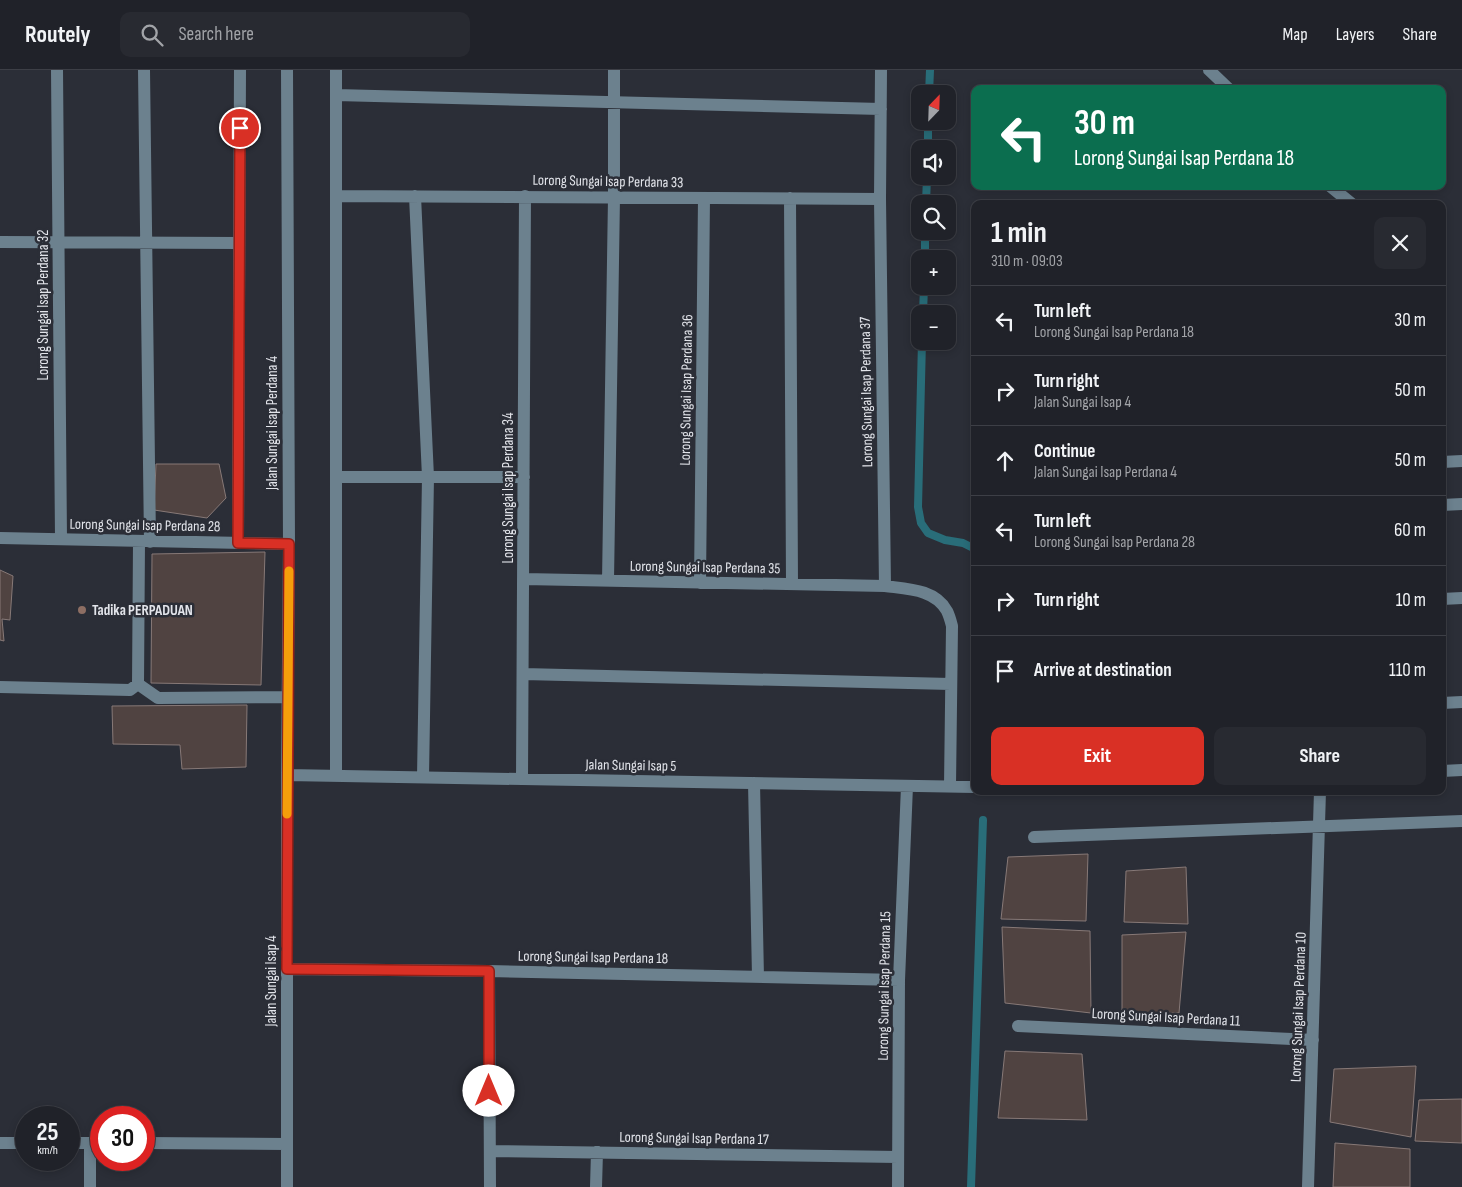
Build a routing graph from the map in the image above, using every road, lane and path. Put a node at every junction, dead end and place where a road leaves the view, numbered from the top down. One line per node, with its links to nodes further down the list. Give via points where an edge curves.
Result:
1 (57, 70): 23 (street, Lorong Sungai Isap Perdana 32)
2 (144, 70): 24 (street)
3 (240, 70): 25 (street)
4 (287, 70): 37 (street, Jalan Sungai Isap Perdana 4)
5 (336, 70): 10 (street)
6 (614, 70): 11 (street)
7 (881, 70): 12 (street, Lorong Sungai Isap Perdana 37)
8 (1209, 70): 9 (street)
9 (1225, 85)
10 (336, 95): 11 (street); 14 (street)
11 (614, 102): 12 (street); 17 (street)
12 (881, 108): 20 (street, Lorong Sungai Isap Perdana 37)
13 (1335, 190): 21 (street)
14 (336, 196): 15 (street, Lorong Sungai Isap Perdana 33); 28 (street)
15 (415, 196): 16 (street, Lorong Sungai Isap Perdana 33); 29 (street)
16 (525, 196): 17 (street, Lorong Sungai Isap Perdana 33); 30 (street, Lorong Sungai Isap Perdana 34)
17 (614, 197): 18 (street, Lorong Sungai Isap Perdana 33); 39 (street)
18 (704, 198): 19 (street, Lorong Sungai Isap Perdana 33); 40 (street, Lorong Sungai Isap Perdana 36)
19 (790, 198): 20 (street, Lorong Sungai Isap Perdana 33); 41 (street)
20 (880, 199): 42 (street, Lorong Sungai Isap Perdana 37)
21 (1347, 200)
22 (0, 242): 23 (street)
23 (58, 242): 24 (street); 34 (street, Lorong Sungai Isap Perdana 32)
24 (146, 243): 25 (street); 35 (street)
25 (239, 243): 36 (street)
26 (1462, 461): 27 (street)
27 (1446, 462)
28 (336, 477): 29 (street); 55 (street)
29 (428, 477): 30 (street); 56 (street)
30 (524, 477): 38 (street, Lorong Sungai Isap Perdana 34)
31 (1462, 504): 32 (street)
32 (1446, 505)
33 (0, 538): 34 (street, Lorong Sungai Isap Perdana 28)
34 (61, 539): 35 (street, Lorong Sungai Isap Perdana 28)
35 (144, 542): 36 (street, Lorong Sungai Isap Perdana 28); 46 (street)
36 (238, 543): 37 (street, Lorong Sungai Isap Perdana 28)
37 (289, 544): 49 (street, Jalan Sungai Isap Perdana 4)
38 (524, 579): 39 (street, Lorong Sungai Isap Perdana 35); 45 (street, Lorong Sungai Isap Perdana 34)
39 (608, 581): 40 (street, Lorong Sungai Isap Perdana 35)
40 (700, 583): 41 (street, Lorong Sungai Isap Perdana 35)
41 (792, 584): 42 (street, Lorong Sungai Isap Perdana 35)
42 (885, 586): 47 (street, Lorong Sungai Isap Perdana 35, via 925,593 939,601 947,611 952,626)
43 (1462, 598): 44 (street)
44 (1446, 599)
45 (523, 674): 47 (street); 57 (street, Lorong Sungai Isap Perdana 34)
46 (138, 684): 48 (street, via 130,690); 49 (street, via 158,698)
47 (951, 684): 60 (street, Lorong Sungai Isap Perdana 35)
48 (0, 687)
49 (288, 697): 54 (street, Jalan Sungai Isap Perdana 4)
50 (1462, 702): 51 (street)
51 (1446, 703)
52 (1462, 770): 53 (street)
53 (1446, 771)
54 (287, 775): 55 (street, Jalan Sungai Isap 5); 66 (street, Jalan Sungai Isap 4)
55 (336, 776): 56 (street, Jalan Sungai Isap 5)
56 (423, 777): 57 (street, Jalan Sungai Isap 5)
57 (522, 779): 58 (street, Jalan Sungai Isap 5)
58 (754, 783): 59 (street, Jalan Sungai Isap 5); 68 (street)
59 (907, 786): 60 (street, Jalan Sungai Isap 5); 69 (street, Lorong Sungai Isap Perdana 15)
60 (950, 786): 61 (street, Jalan Sungai Isap 5)
61 (971, 787)
62 (1320, 795): 64 (street, Lorong Sungai Isap Perdana 10)
63 (1462, 821): 64 (street)
64 (1319, 827): 65 (street); 71 (street, Lorong Sungai Isap Perdana 10)
65 (1034, 838)
66 (287, 969): 67 (street, Lorong Sungai Isap Perdana 18); 75 (street, Jalan Sungai Isap 4)
67 (489, 971): 68 (street, Lorong Sungai Isap Perdana 18); 76 (street)
68 (758, 977): 69 (street, Lorong Sungai Isap Perdana 18)
69 (899, 980): 78 (street, Lorong Sungai Isap Perdana 15)
70 (1018, 1026): 71 (street, Lorong Sungai Isap Perdana 11)
71 (1313, 1040): 85 (street, Lorong Sungai Isap Perdana 10)
72 (0, 1143): 73 (street)
73 (15, 1143)
74 (155, 1144): 75 (street)
75 (287, 1144): 81 (street, Jalan Sungai Isap 4)
76 (490, 1151): 77 (street, Lorong Sungai Isap Perdana 17); 82 (street)
77 (597, 1152): 78 (street, Lorong Sungai Isap Perdana 17); 83 (street)
78 (898, 1157): 84 (street, Lorong Sungai Isap Perdana 15)
79 (92, 1171): 80 (street)
80 (90, 1187)
81 (287, 1187)
82 (490, 1187)
83 (596, 1187)
84 (898, 1187)
85 (1308, 1187)

